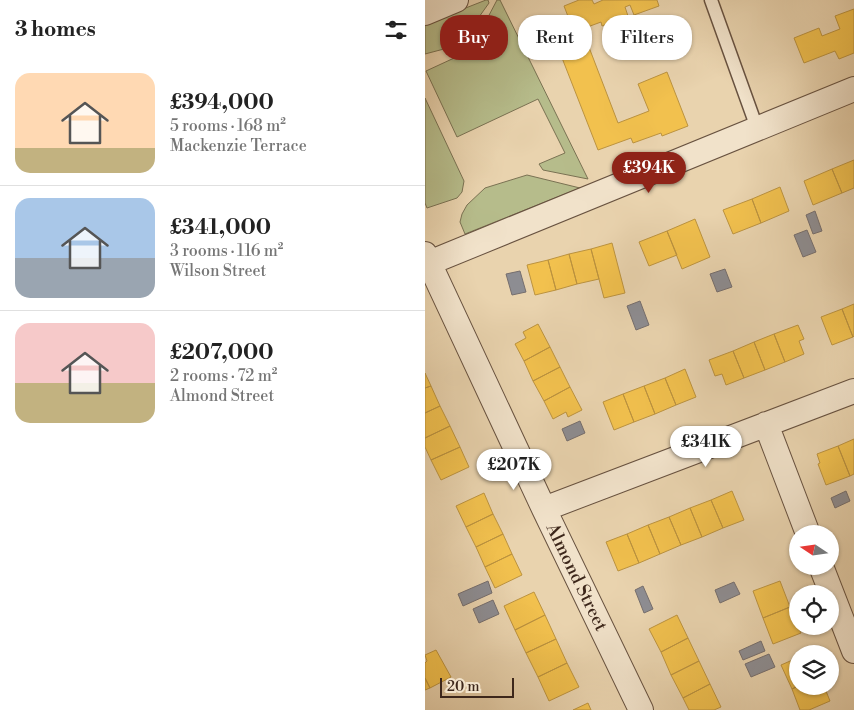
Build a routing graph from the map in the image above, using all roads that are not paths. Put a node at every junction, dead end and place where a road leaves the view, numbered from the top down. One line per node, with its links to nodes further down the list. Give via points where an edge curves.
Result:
1 (457, 0): 3 (street)
2 (711, 0): 5 (lane)
3 (425, 13)
4 (854, 89): 5 (street)
5 (757, 128): 6 (street)
6 (427, 259): 9 (street, Almond Street)
7 (854, 391): 8 (street)
8 (766, 424): 9 (street); 10 (street)
9 (544, 509): 13 (street, Almond Street)
10 (805, 525)
11 (824, 575): 12 (street)
12 (854, 651)
13 (641, 710)

